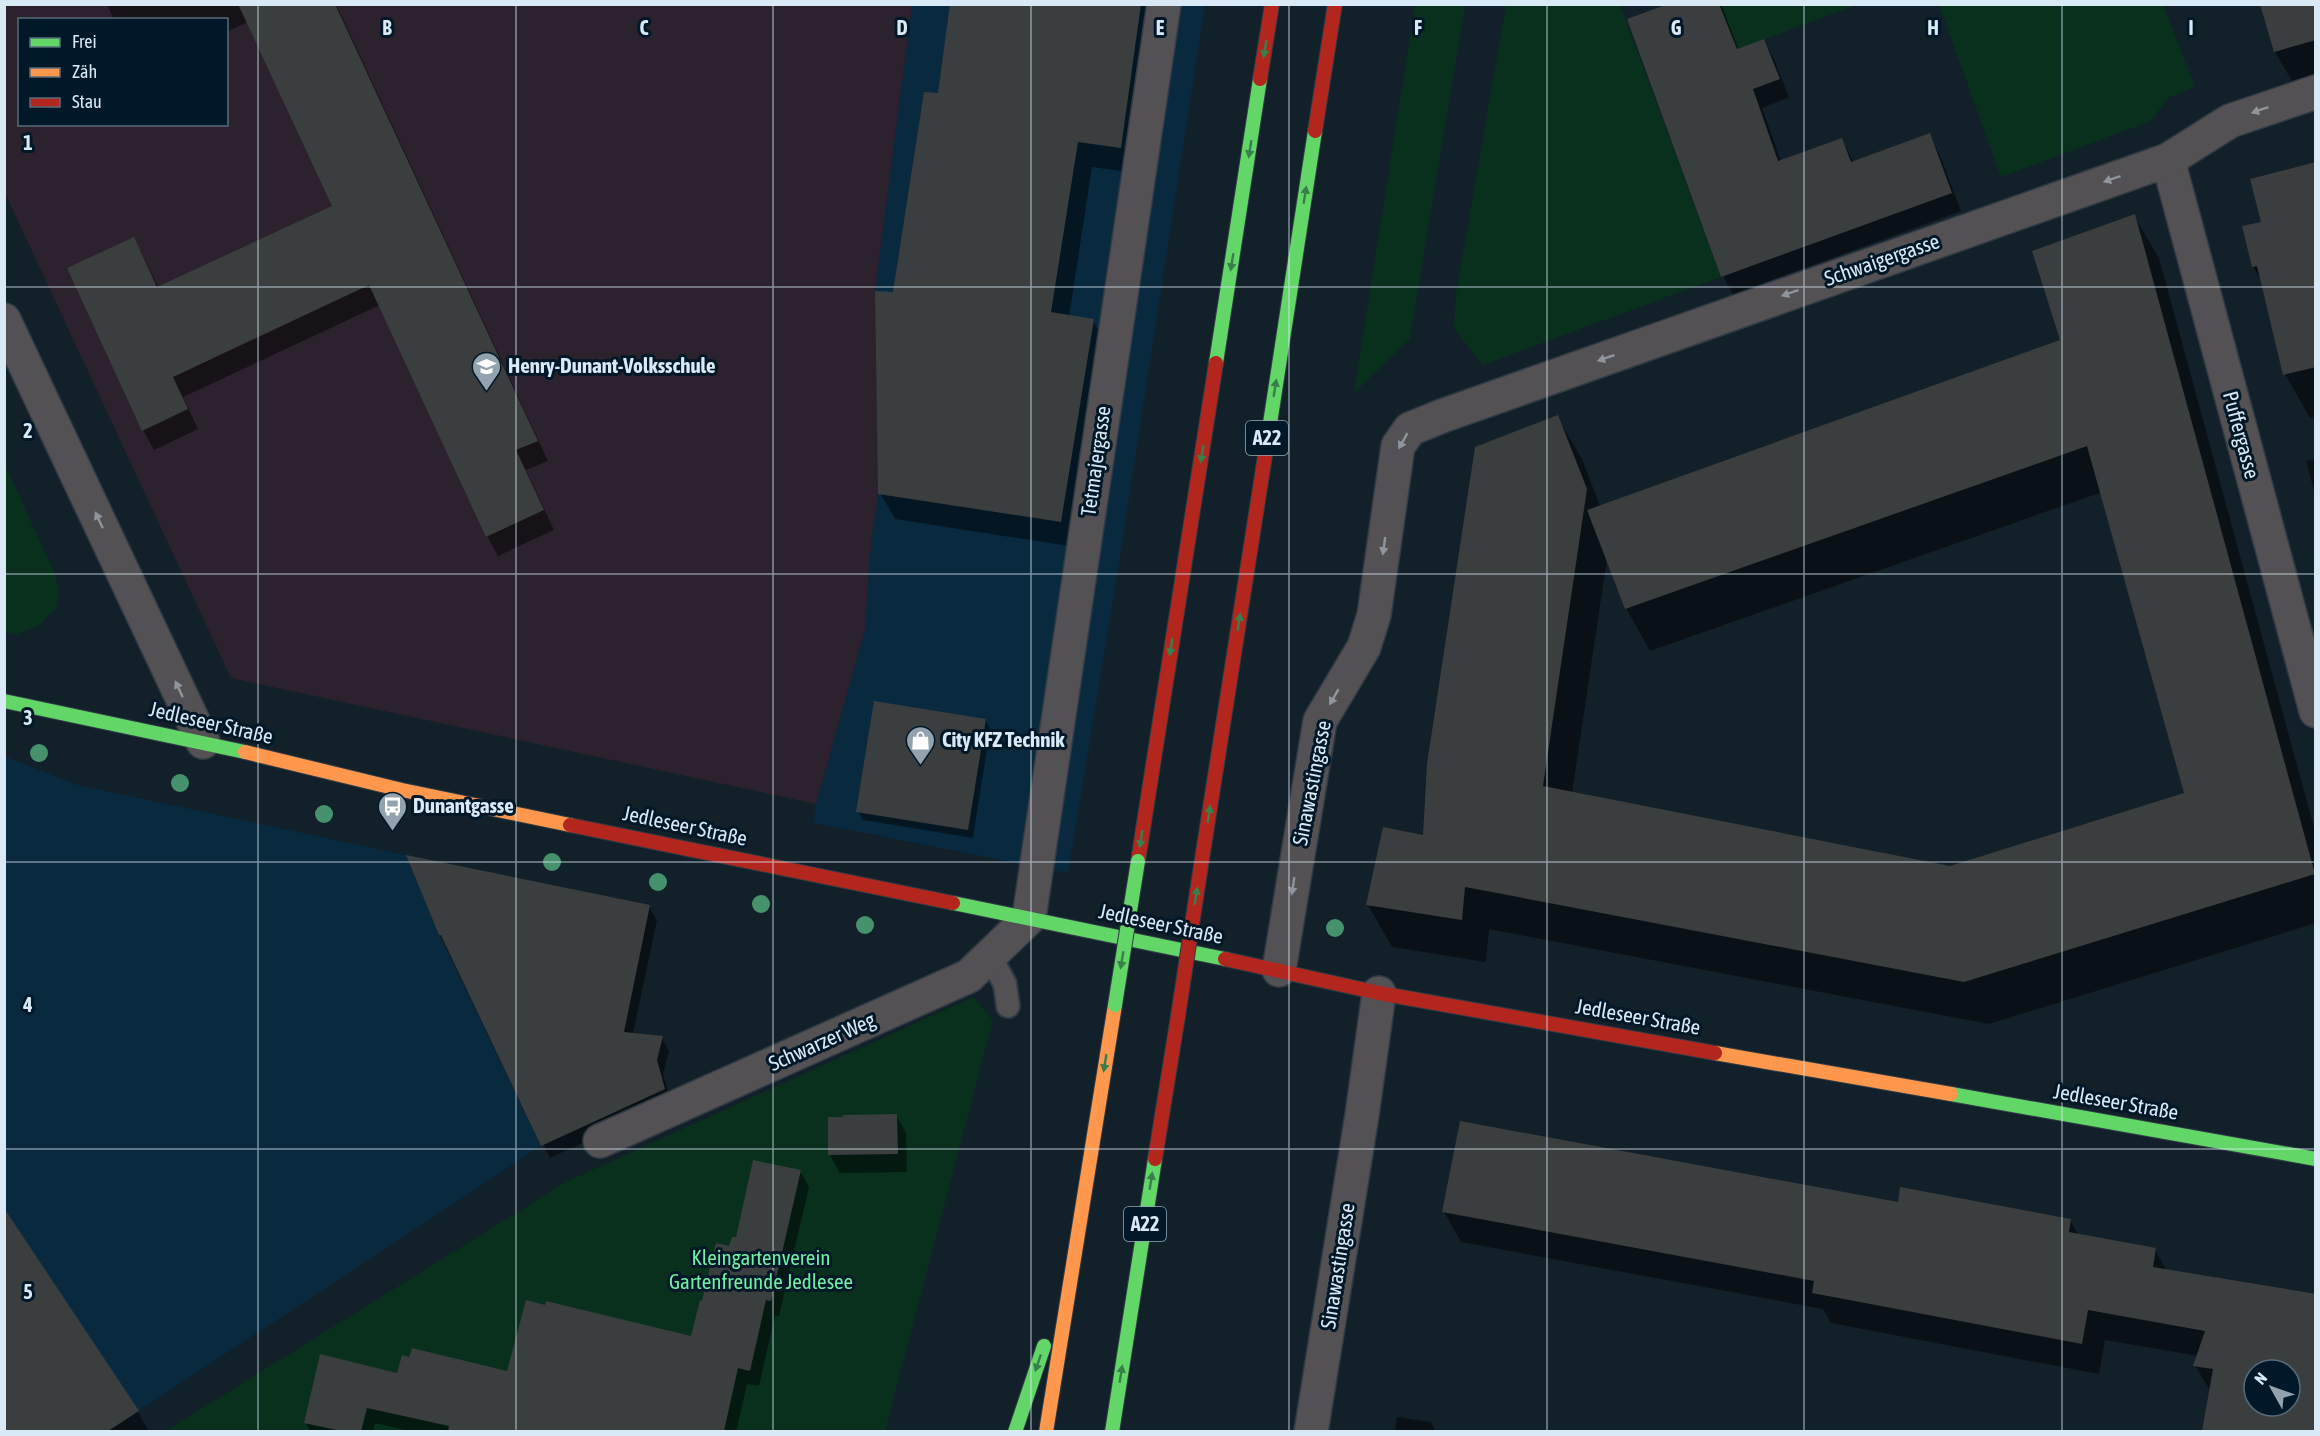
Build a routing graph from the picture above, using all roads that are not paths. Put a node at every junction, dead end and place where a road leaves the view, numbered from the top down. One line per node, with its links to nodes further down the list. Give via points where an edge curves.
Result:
1 (1164, 4): 11 (street, Tetmajergasse)
2 (1272, 4): 18 (main road, one-way to 18, bridge)
3 (1335, 4): 21 (main road, A22, one-way to 3, bridge)
4 (2316, 92): 5 (street, Schwaigergasse, one-way to 5, via 2230,121)
5 (2168, 160): 7 (street, Schwaigergasse, one-way to 7); 9 (street, Puffergasse)
6 (4, 320): 10 (street, one-way to 6)
7 (1442, 416): 13 (street, Sinawastingasse, one-way to 13, via 1410,429 1398,446 1374,615 1364,647 1320,721)
8 (4, 701): 10 (main road, Jedleseer Straße)
9 (2316, 711)
10 (203, 742): 11 (main road, Jedleseer Straße, via 402,790)
11 (1029, 918): 12 (street, Schwarzer Weg); 13 (main road, Jedleseer Straße)
12 (990, 956): 15 (lane, via 1005,984); 16 (street, Schwarzer Weg, via 969,976)
13 (1279, 970): 14 (main road, Jedleseer Straße)
14 (1379, 993): 17 (main road, Jedleseer Straße); 22 (street, Sinawastingasse)
15 (1008, 1006)
16 (600, 1142)
17 (2316, 1159)
18 (1072, 1268): 19 (main road, one-way to 19); 20 (main road)
19 (1014, 1431)
20 (1046, 1431)
21 (1112, 1431)
22 (1311, 1431)

